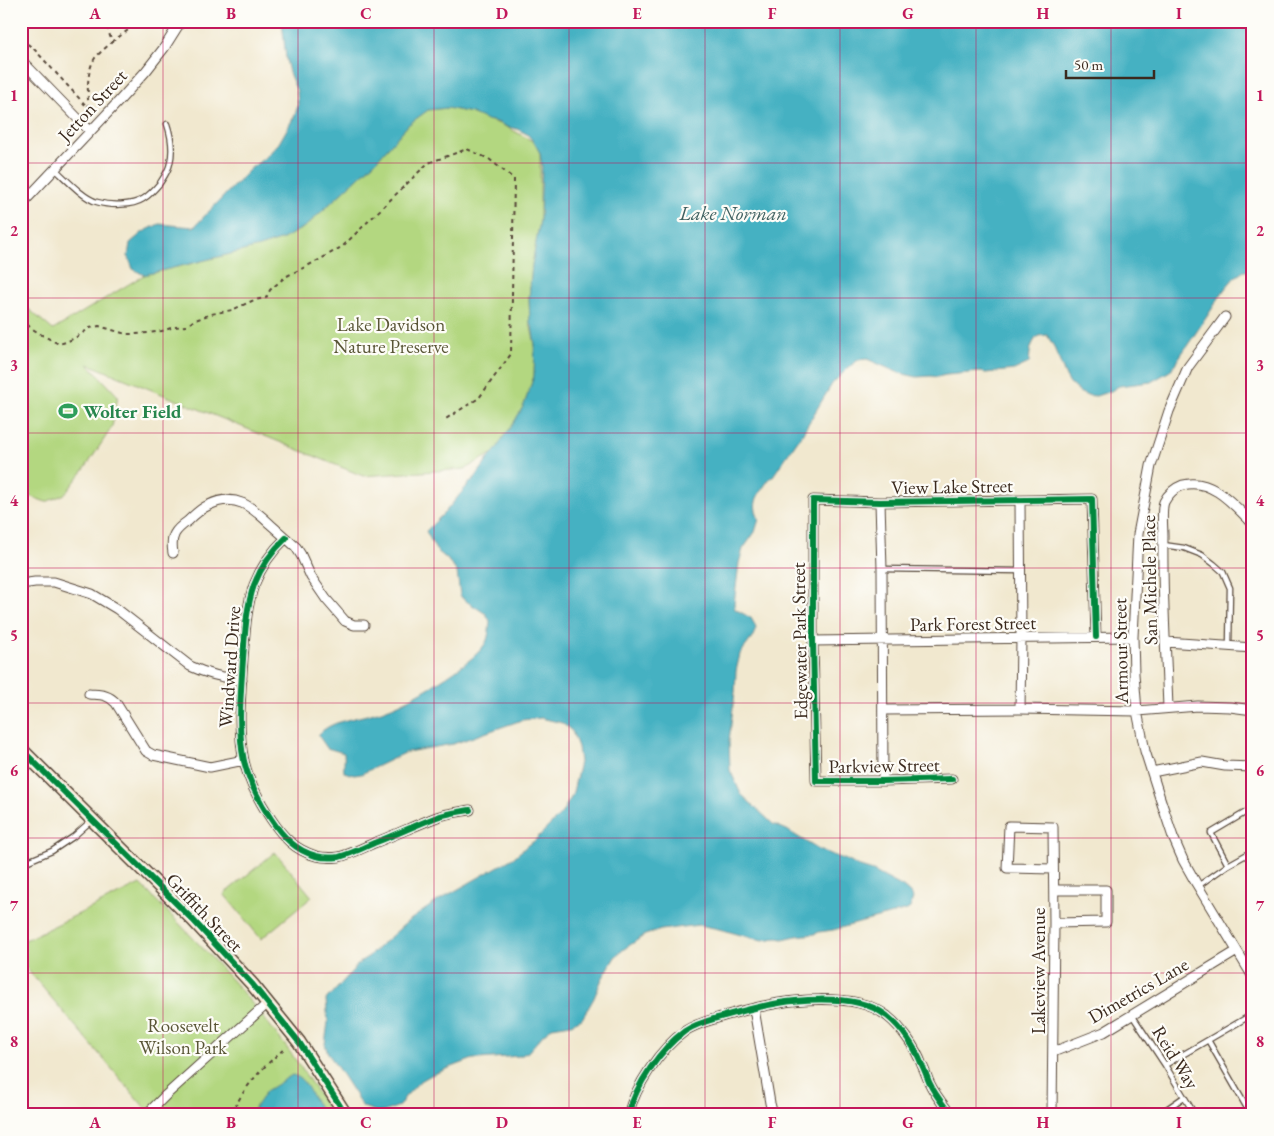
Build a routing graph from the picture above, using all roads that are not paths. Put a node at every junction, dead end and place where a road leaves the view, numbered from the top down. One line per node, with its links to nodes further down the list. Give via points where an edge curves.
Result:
1 (181, 21): 4 (street, Jetton Street, via 146,71)
2 (21, 60): 4 (street)
3 (167, 124): 5 (lane, via 170,164 153,191 138,202 95,202)
4 (90, 131): 5 (street, Jetton Street)
5 (55, 169): 6 (street, Jetton Street)
6 (21, 205)
7 (1224, 317): 20 (street, Armour Street, via 1188,368 1169,411 1151,466 1138,534)
8 (812, 500): 10 (street, View Lake Street); 23 (street, Edgewater Park Street)
9 (1020, 501): 10 (street, View Lake Street); 16 (street); 19 (street, View Lake Street, via 1092,499)
10 (880, 502): 15 (street)
11 (1253, 524): 13 (street, San Michele Place, via 1218,492 1205,485 1191,483 1178,486 1164,504)
12 (286, 538): 14 (street, via 245,503 222,501 207,505 176,530); 18 (street, via 301,555 318,589 345,621); 27 (street, Windward Drive, via 272,552 250,597)
13 (1163, 545): 24 (street, San Michele Place); 25 (lane, via 1202,555 1223,572 1230,588)
14 (173, 553)
15 (882, 569): 16 (lane); 22 (street)
16 (1021, 571): 21 (street)
17 (21, 584): 27 (street, via 54,582 92,594 117,609 190,666 219,677)
18 (364, 625)
19 (1096, 637): 20 (street, Park Forest Street); 21 (street, Park Forest Street)
20 (1133, 637): 33 (street, Armour Street)
21 (1021, 639): 22 (street, Park Forest Street); 30 (street)
22 (883, 640): 23 (street, Park Forest Street); 31 (street)
23 (813, 641): 39 (street, Edgewater Park Street)
24 (1166, 642): 25 (street); 29 (street, San Michele Place)
25 (1229, 646): 26 (street)
26 (1253, 648)
27 (242, 680): 35 (street, Windward Drive)
28 (89, 694): 35 (street, via 112,699 146,751 153,755 210,767)
29 (1168, 708): 32 (street, via 1230,706); 33 (street)
30 (1020, 709): 31 (street); 33 (street)
31 (883, 710): 40 (street)
32 (1253, 710)
33 (1137, 711): 37 (street, Armour Street)
34 (24, 756): 43 (main road, Griffith Street)
35 (244, 760): 42 (street, Windward Drive, via 261,803 279,831 296,848 318,856 340,856 439,816)
36 (1253, 767): 37 (street, via 1202,762)
37 (1152, 772): 48 (street, Armour Street, via 1173,837)
38 (952, 779): 40 (street, Parkview Street)
39 (816, 781): 40 (street, Parkview Street)
40 (883, 781)
41 (1253, 808): 46 (lane, via 1211,833)
42 (470, 810)
43 (92, 820): 45 (lane, via 52,851); 53 (main road, Griffith Street, via 214,942)
44 (1253, 851): 46 (lane)
45 (21, 864)
46 (1228, 865): 48 (lane)
47 (1054, 869): 47 (street, Lakeview Avenue, via 1053,827 1009,826 1008,868); 49 (street, Lakeview Avenue)
48 (1198, 886): 51 (street, Armour Street)
49 (1054, 890): 50 (street, Lakeview Avenue); 50 (street, via 1106,890 1106,922)
50 (1054, 923): 58 (street, Lakeview Avenue)
51 (1237, 951): 52 (street, Armour Street); 56 (street, Dimetrics Lane)
52 (1253, 977)
53 (268, 1003): 65 (street); 66 (main road, Griffith Street, via 299,1042)
54 (754, 1009): 62 (street, via 780,1002 816,1000 860,1003 876,1010 893,1022 911,1044 935,1093); 67 (street, via 698,1024 681,1034 646,1077); 68 (street)
55 (1253, 1014): 57 (lane)
56 (1132, 1015): 58 (street, Dimetrics Lane, via 1104,1032); 59 (lane, Reid Way)
57 (1208, 1040): 59 (lane); 63 (lane)
58 (1054, 1052): 69 (street, Lakeview Avenue)
59 (1165, 1065): 60 (lane, Reid Way)
60 (1184, 1096): 70 (lane); 71 (lane, Reid Way)
61 (21, 1111): 64 (street)
62 (948, 1111)
63 (1252, 1114)
64 (25, 1115)
65 (146, 1115)
66 (346, 1115)
67 (628, 1115)
68 (773, 1115)
69 (1052, 1115)
70 (1158, 1115)
71 (1195, 1115)

